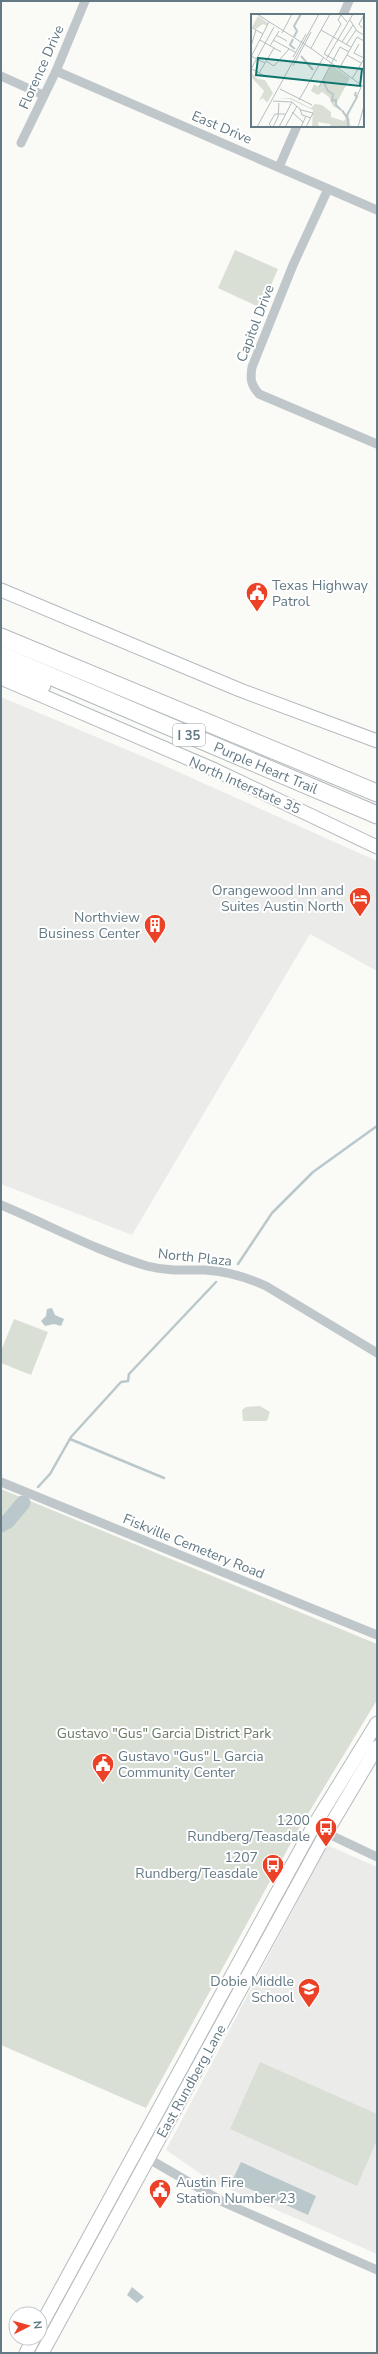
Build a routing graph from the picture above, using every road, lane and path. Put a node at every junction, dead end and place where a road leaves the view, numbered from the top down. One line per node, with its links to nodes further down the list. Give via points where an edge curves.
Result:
1 (85, 1): 4 (street, Florence Drive)
2 (349, 1): 3 (street)
3 (343, 14)
4 (56, 71): 6 (street, Florence Drive); 9 (street, East Drive)
5 (1, 76): 6 (street)
6 (43, 95): 8 (street, Florence Drive)
7 (296, 127): 9 (street)
8 (22, 143)
9 (279, 167): 10 (street, East Drive)
10 (328, 189): 11 (street, East Drive); 12 (street, Capitol Drive, via 287,280 252,367 250,378 259,394)
11 (377, 210)
12 (377, 444)
13 (1, 590): 18 (main road, via 240,690)
14 (1, 637): 20 (highway, Purple Heart Trail / I 35)
15 (1, 655): 19 (highway, Purple Heart Trail / I 35)
16 (1, 669): 19 (highway, via 170,736)
17 (1, 678): 22 (main road, North Interstate 35, via 215,770)
18 (377, 741)
19 (221, 749): 21 (highway, Purple Heart Trail / I 35)
20 (377, 793)
21 (377, 815)
22 (377, 847)
23 (1, 1205): 24 (street, North Plaza, via 148,1266 221,1272 251,1279)
24 (377, 1353)
25 (1, 1482): 26 (street, Fiskville Cemetery Road)
26 (377, 1635)
27 (377, 1723): 29 (main road, East Rundberg Lane)
28 (377, 1747): 30 (main road, East Rundberg Lane)
29 (313, 1827): 30 (street); 33 (main road, East Rundberg Lane)
30 (326, 1833): 31 (street); 32 (main road, East Rundberg Lane)
31 (377, 1857)
32 (293, 1895): 33 (main road); 35 (main road, East Rundberg Lane)
33 (274, 1899): 34 (main road, East Rundberg Lane)
34 (229, 1983): 35 (main road); 36 (main road, East Rundberg Lane)
35 (241, 1990): 37 (main road, East Rundberg Lane)
36 (137, 2152): 37 (street); 38 (main road, East Rundberg Lane)
37 (149, 2159): 39 (main road, East Rundberg Lane); 41 (street, via 225,2203)
38 (103, 2214): 39 (main road); 40 (main road, East Rundberg Lane)
39 (113, 2223): 42 (main road, East Rundberg Lane)
40 (72, 2268): 42 (main road); 43 (main road, East Rundberg Lane)
41 (377, 2270)
42 (85, 2275): 44 (main road, East Rundberg Lane)
43 (48, 2312)
44 (42, 2353)

